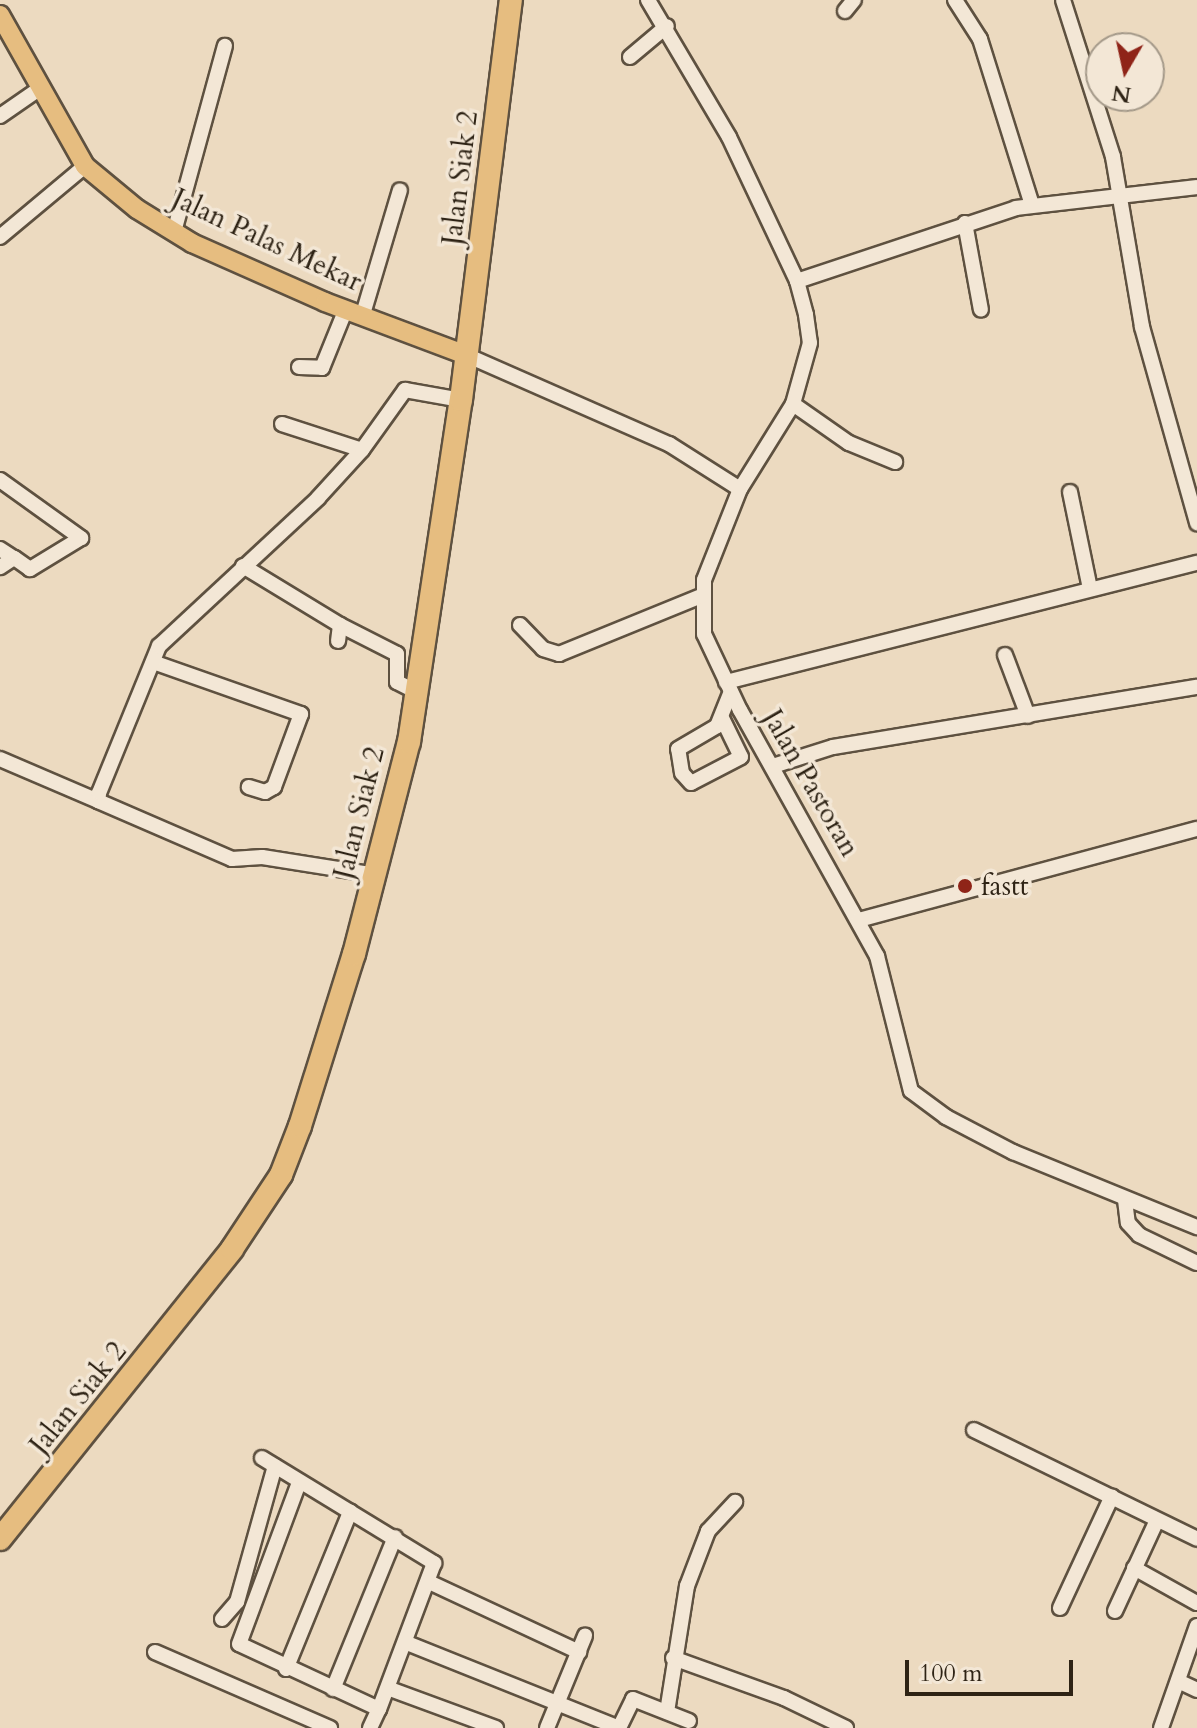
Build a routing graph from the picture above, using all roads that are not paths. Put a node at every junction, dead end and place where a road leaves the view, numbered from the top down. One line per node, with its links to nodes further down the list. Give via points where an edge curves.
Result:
1 (511, 0): 22 (highway, Jalan Siak 2)
2 (648, 0): 6 (street, Jalan Pastoran)
3 (955, 0): 15 (street, via 980,39)
4 (1063, 0): 14 (street)
5 (0, 16): 9 (main road, Jalan Palas Mekar)
6 (667, 26): 8 (street); 19 (street, Jalan Pastoran, via 729,137)
7 (225, 46): 17 (street)
8 (630, 57)
9 (39, 89): 10 (street); 11 (main road, Jalan Palas Mekar)
10 (0, 116)
11 (85, 166): 17 (main road, Jalan Palas Mekar); 18 (street)
12 (1197, 187): 14 (street)
13 (400, 190): 21 (street)
14 (1123, 195): 15 (street); 32 (street, via 1142,327)
15 (1032, 205): 16 (street)
16 (965, 223): 19 (street); 20 (street)
17 (174, 232): 21 (main road, Jalan Palas Mekar)
18 (0, 237)
19 (797, 281): 25 (street, Jalan Pastoran, via 810,343)
20 (981, 310)
21 (354, 312): 22 (main road, Jalan Palas Mekar); 23 (street, via 322,368)
22 (466, 355): 24 (highway, Jalan Siak 2); 30 (street, via 669,444)
23 (299, 367)
24 (461, 400): 27 (street, via 405,390); 47 (highway, Jalan Siak 2)
25 (793, 404): 28 (street, via 849,443); 30 (street, Jalan Pastoran)
26 (282, 424): 27 (street)
27 (362, 450): 36 (street)
28 (895, 462)
29 (0, 480): 34 (street, via 81,538 30,569)
30 (740, 489): 39 (street, Jalan Pastoran)
31 (1070, 492): 38 (street)
32 (1197, 523)
33 (0, 549): 34 (street)
34 (14, 558): 37 (street)
35 (1197, 563): 38 (street)
36 (243, 566): 40 (street); 44 (street, via 159,646)
37 (0, 567)
38 (1090, 589): 45 (street)
39 (701, 596): 41 (street, via 559,654 543,649); 45 (street, Jalan Pastoran, via 704,634)
40 (340, 625): 42 (street); 47 (street, via 397,654 397,682)
41 (520, 625)
42 (338, 641)
43 (1005, 655): 48 (street)
44 (153, 662): 52 (street, via 301,714 274,787 265,792); 53 (street)
45 (729, 687): 49 (street); 51 (street, Jalan Pastoran)
46 (1197, 687): 48 (street)
47 (417, 692): 55 (highway, Jalan Siak 2)
48 (1028, 716): 51 (street, via 833,747)
49 (722, 718): 49 (street, via 678,749 682,773 691,783 741,757)
50 (0, 759): 53 (street)
51 (773, 766): 56 (street, Jalan Pastoran)
52 (249, 787)
53 (98, 801): 55 (street, via 232,859 262,857)
54 (1197, 829): 56 (street)
55 (376, 875): 67 (highway, Jalan Siak 2, via 281,1175 232,1249 121,1394)
56 (859, 920): 57 (street, Jalan Pastoran, via 890,996 902,1074 920,1101 1013,1152)
57 (1125, 1200): 58 (street, Jalan Pastoran); 59 (street, via 1128,1223 1139,1235)
58 (1197, 1227)
59 (1197, 1263)
60 (974, 1430): 62 (street)
61 (299, 1483): 64 (street); 74 (street, via 268,1462 237,1602); 81 (street, via 239,1639 241,1647)
62 (1112, 1496): 65 (street); 72 (street)
63 (735, 1502): 80 (street, via 708,1531 687,1586)
64 (350, 1512): 66 (street); 81 (street)
65 (1157, 1520): 68 (street); 69 (street)
66 (395, 1537): 70 (street, via 434,1565); 83 (street)
67 (0, 1539)
68 (1197, 1539)
69 (1134, 1568): 71 (street); 73 (street)
70 (429, 1582): 77 (street); 79 (street)
71 (1197, 1603)
72 (1060, 1608)
73 (1115, 1611)
74 (222, 1619)
75 (1197, 1626): 82 (street)
76 (585, 1636): 79 (street)
77 (407, 1643): 84 (street); 86 (street)
78 (155, 1652): 90 (street)
79 (579, 1652): 86 (street)
80 (673, 1658): 88 (street); 95 (street, via 784,1698)
81 (286, 1669): 83 (street)
82 (1178, 1681): 85 (street); 96 (street)
83 (333, 1689): 87 (street)
84 (390, 1689): 87 (street); 92 (street)
85 (1197, 1690)
86 (560, 1700): 93 (street); 94 (street)
87 (374, 1707): 91 (street)
88 (667, 1712): 89 (street); 94 (street, via 631,1699)
89 (689, 1721)
90 (330, 1728)
91 (370, 1728)
92 (496, 1728)
93 (547, 1728)
94 (619, 1728)
95 (846, 1728)
96 (1161, 1728)

